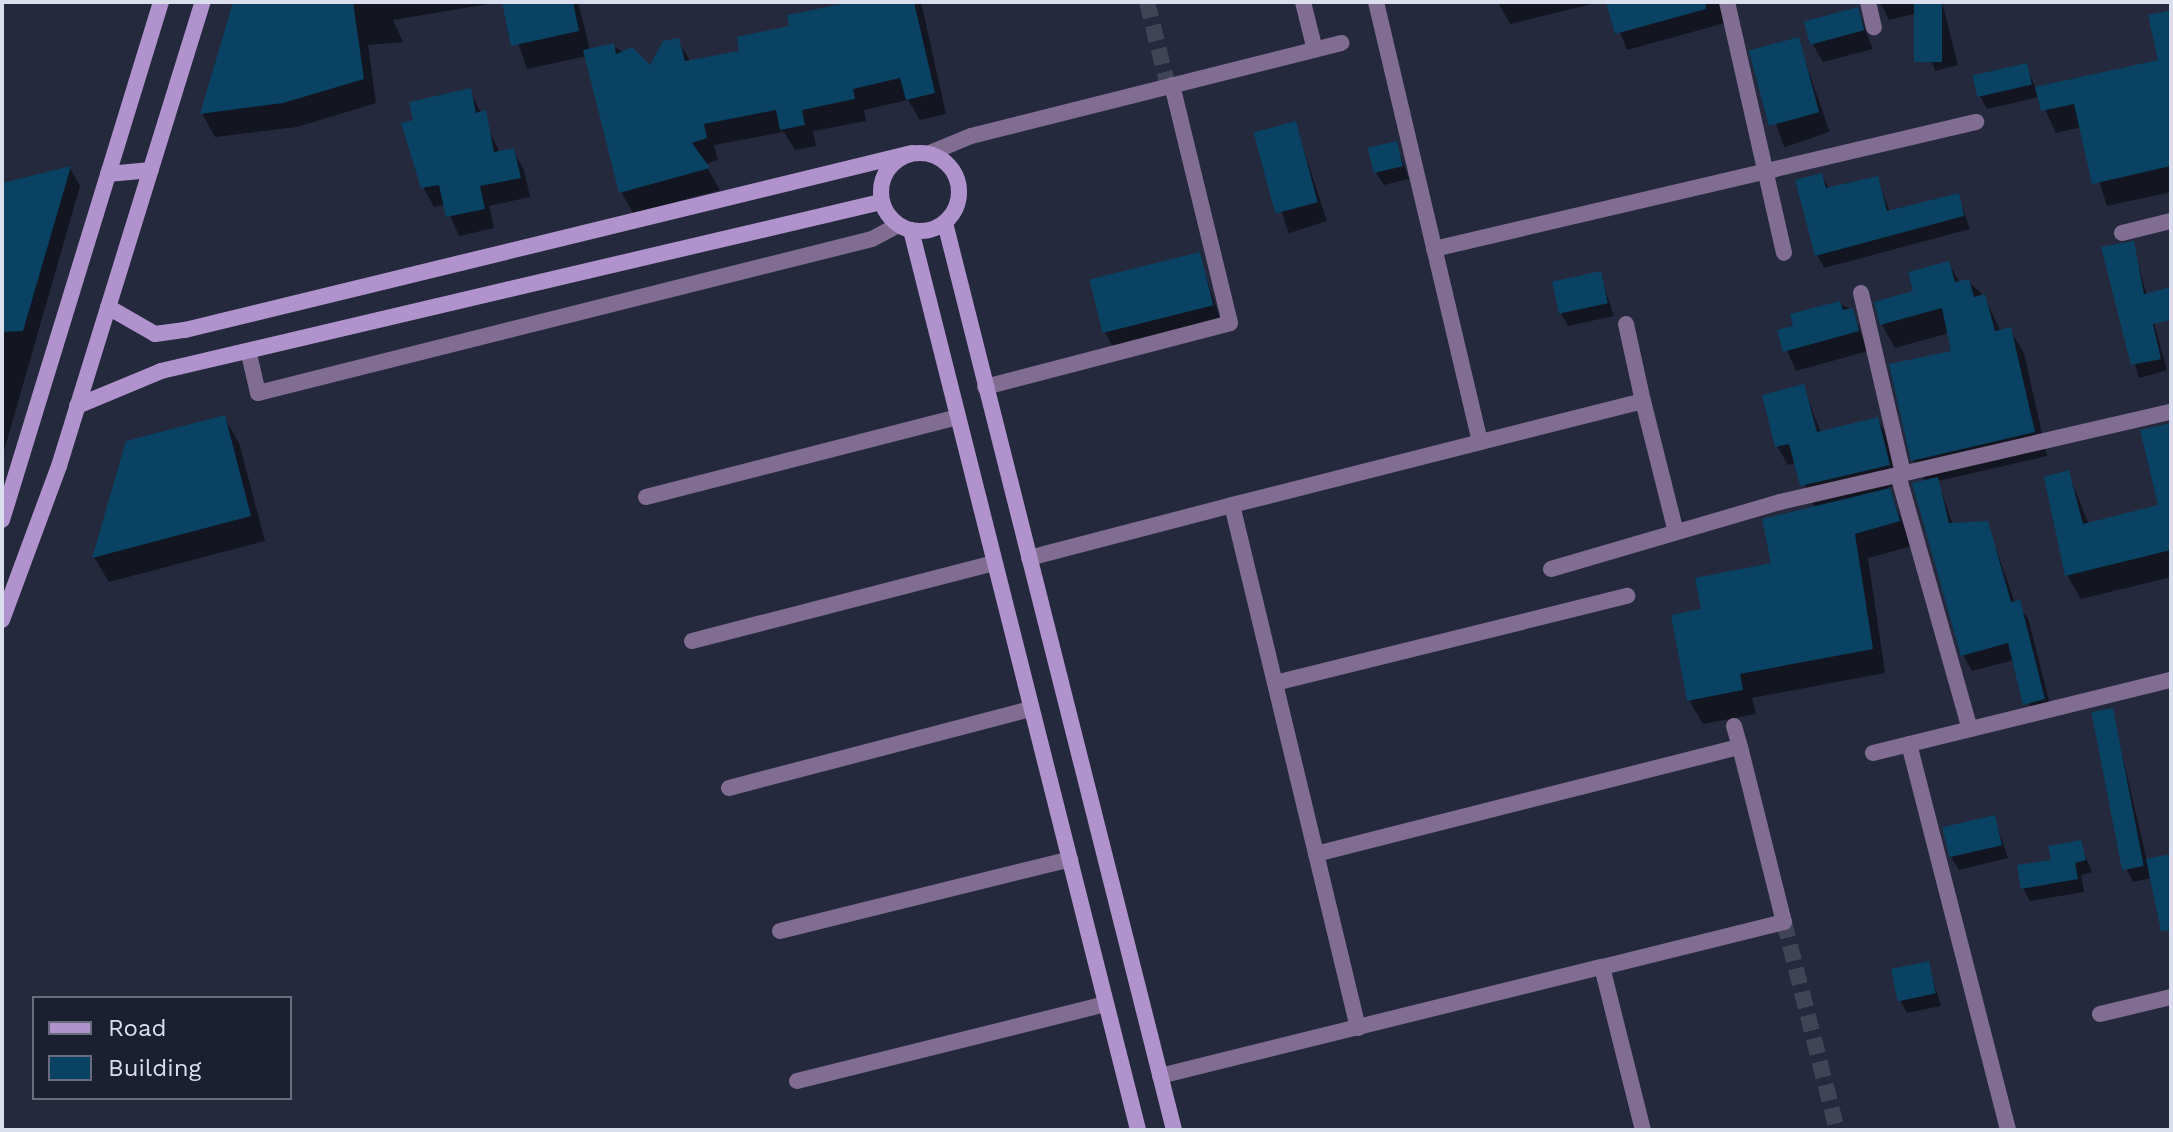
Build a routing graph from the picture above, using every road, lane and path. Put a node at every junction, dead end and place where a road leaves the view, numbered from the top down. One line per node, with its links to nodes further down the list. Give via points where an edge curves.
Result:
1 (161, 2): 16 (street)
2 (203, 2): 14 (street)
3 (1303, 2): 9 (street)
4 (1376, 2): 22 (street)
5 (1727, 2): 15 (street)
6 (1868, 2): 7 (street)
7 (1874, 27)
8 (1342, 43): 9 (street)
9 (1315, 50): 10 (street)
10 (1172, 85): 13 (street); 28 (street, via 1230,323)
11 (1976, 122): 15 (street)
12 (912, 153): 13 (street); 17 (street, via 885,172); 25 (street, via 185,330 155,334)
13 (930, 153): 19 (street, via 956,175 956,209)
14 (151, 170): 16 (street); 25 (street)
15 (1764, 172): 22 (street); 23 (street)
16 (108, 174): 37 (street)
17 (881, 202): 20 (street); 27 (street)
18 (2171, 221): 21 (street)
19 (945, 223): 20 (street); 28 (street)
20 (904, 228): 27 (street, via 258,393); 32 (street)
21 (2122, 233)
22 (1434, 249): 33 (street)
23 (1784, 253)
24 (1861, 293): 34 (street)
25 (108, 307): 30 (street)
26 (1626, 324): 29 (street)
27 (249, 354): 30 (street, via 124,382)
28 (985, 387): 39 (street)
29 (1643, 401): 33 (street); 38 (street)
30 (77, 406): 43 (street)
31 (2171, 412): 34 (street)
32 (958, 417): 35 (street); 40 (street)
33 (1480, 442): 36 (street)
34 (1901, 475): 41 (street); 49 (street)
35 (646, 497)
36 (1232, 505): 39 (street); 46 (street)
37 (3, 511)
38 (1674, 524)
39 (1029, 558): 62 (street)
40 (994, 563): 44 (street); 47 (street)
41 (1551, 569)
42 (1627, 596): 46 (street)
43 (2, 620)
44 (692, 641)
45 (2171, 680): 49 (street)
46 (1275, 683): 54 (street)
47 (1031, 709): 53 (street); 55 (street)
48 (1734, 726): 51 (street)
49 (1970, 729): 50 (street)
50 (1909, 744): 52 (street); 67 (street)
51 (1740, 747): 54 (street); 57 (street, via 1784,922)
52 (1873, 753)
53 (729, 788)
54 (1316, 854): 61 (street)
55 (1070, 859): 56 (street); 59 (street)
56 (780, 931)
57 (1602, 967): 61 (street); 66 (street)
58 (2171, 997): 60 (street)
59 (1106, 1004): 63 (street); 64 (street)
60 (2100, 1014)
61 (1358, 1028): 62 (street)
62 (1160, 1076): 65 (street)
63 (797, 1081)
64 (1138, 1130)
65 (1174, 1130)
66 (1643, 1130)
67 (2008, 1130)

